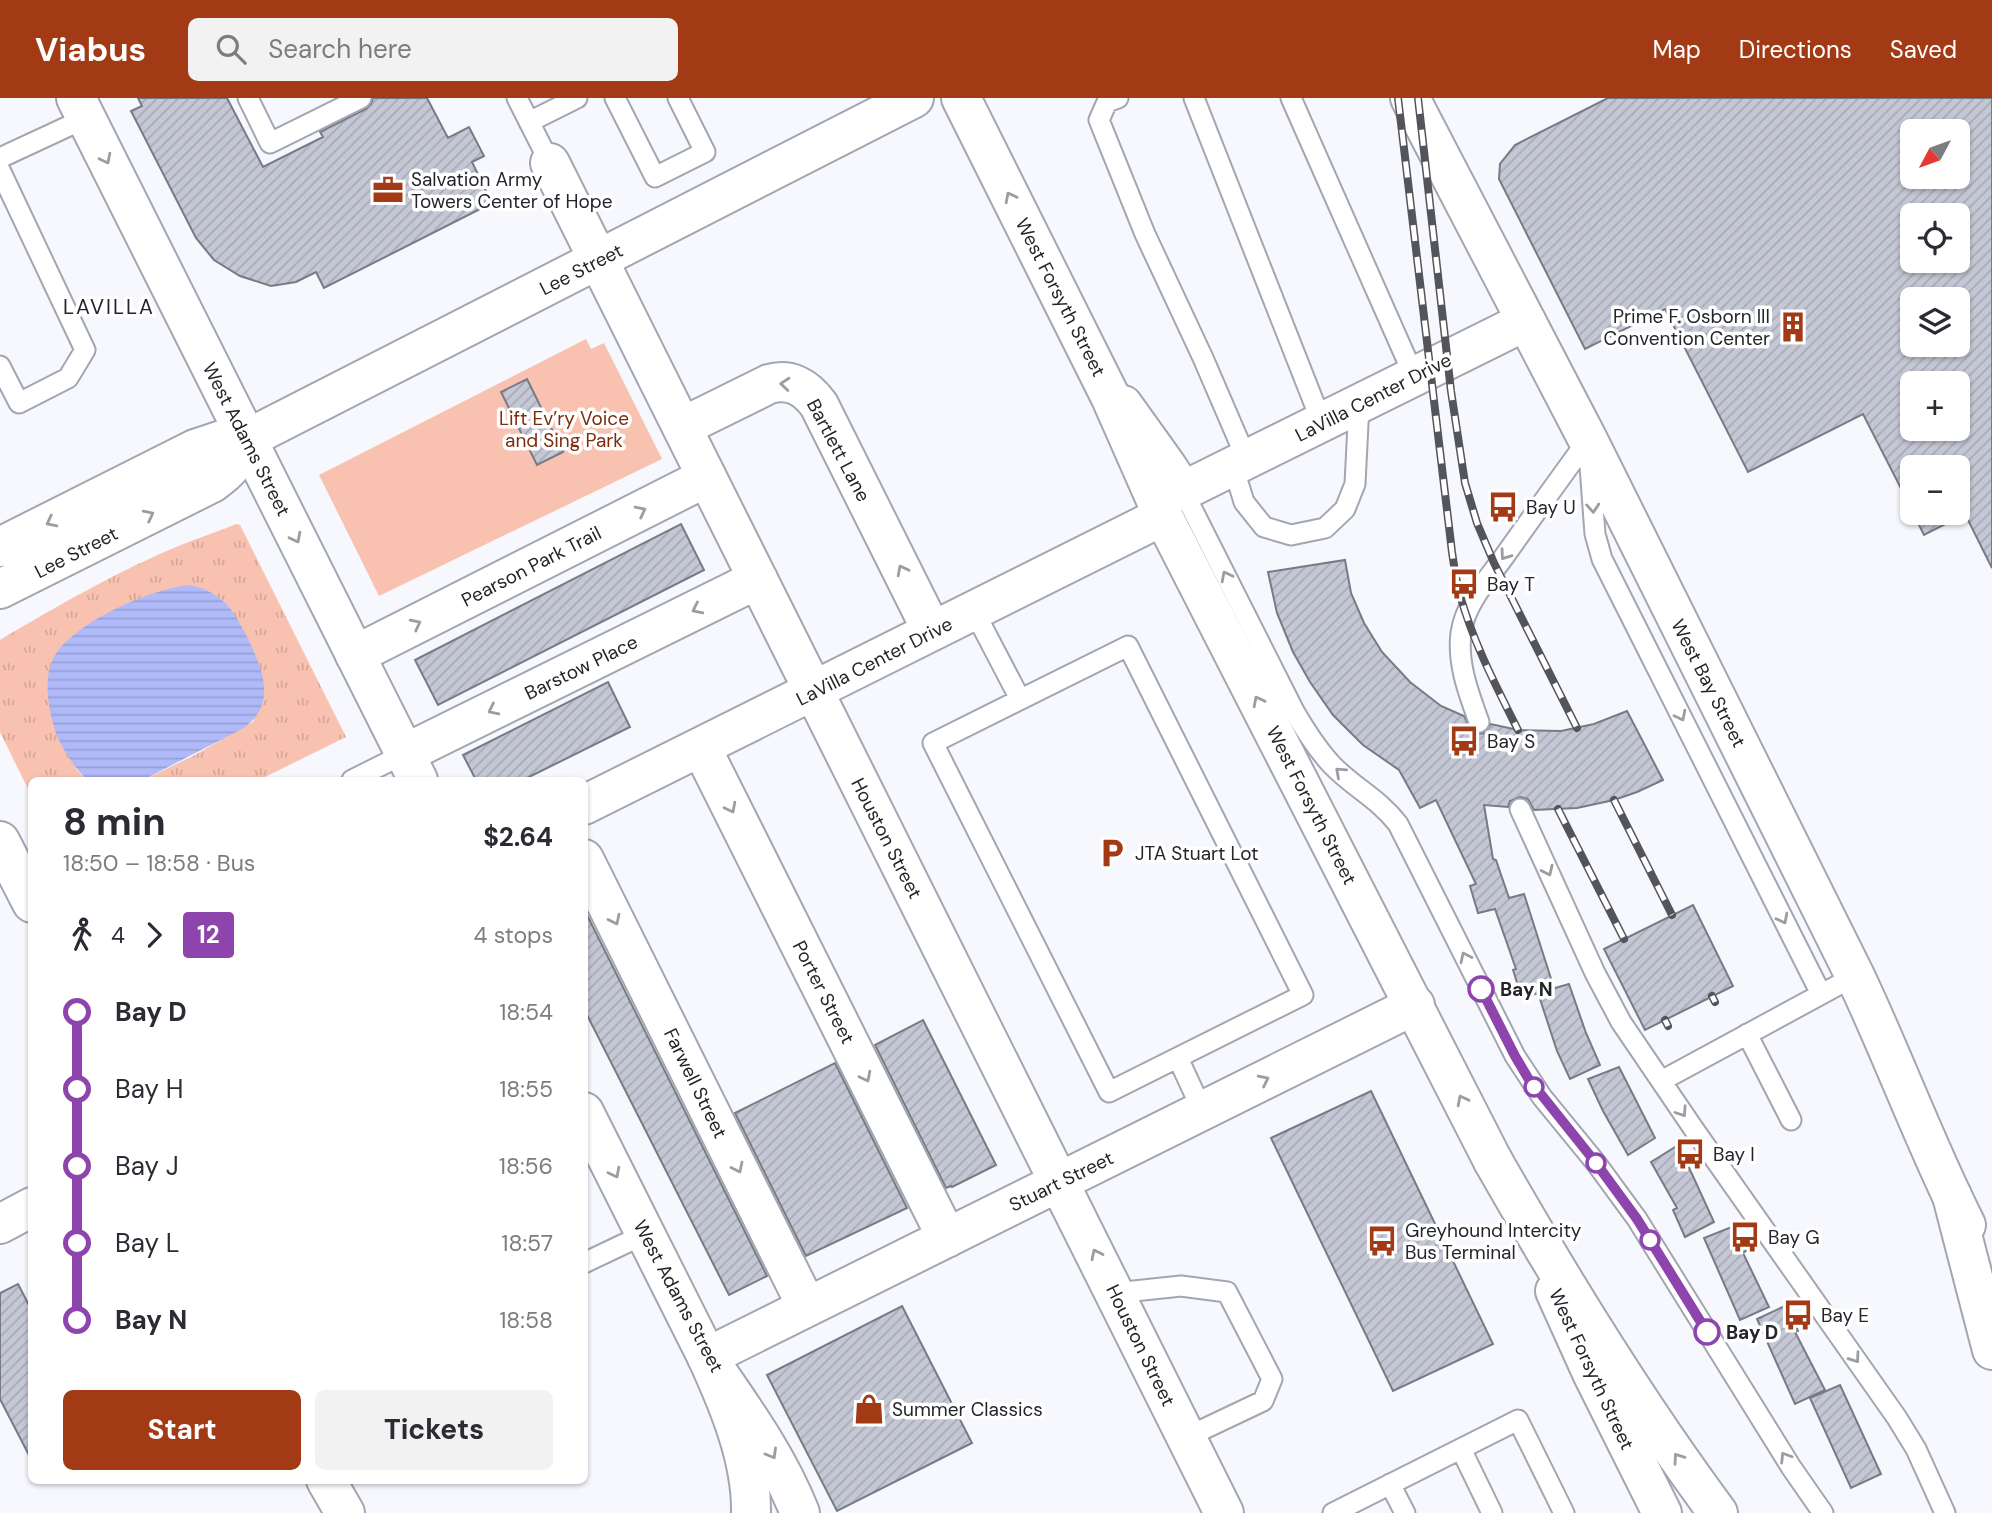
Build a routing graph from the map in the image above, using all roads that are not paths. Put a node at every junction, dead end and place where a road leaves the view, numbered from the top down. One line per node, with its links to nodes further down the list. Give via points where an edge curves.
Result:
1 (248, 98): 2 (lane, via 270,143)
2 (361, 98)
3 (517, 98): 14 (lane)
4 (577, 98): 14 (lane)
5 (615, 98): 6 (lane, via 656,177 705,152)
6 (678, 98)
7 (914, 98): 18 (main road, Lee Street)
8 (961, 98): 29 (main road, West Forsyth Street, one-way to 8, via 1096,368)
9 (1118, 98): 27 (lane, via 1107,102 1099,120 1203,358)
10 (1194, 98): 23 (lane)
11 (1291, 98): 21 (lane)
12 (1410, 98): 19 (main road, West Bay Street)
13 (81, 108): 15 (lane); 25 (main road, West Adams Street, one-way to 25)
14 (529, 122): 16 (lane)
15 (0, 158)
16 (550, 163): 18 (main road, Houston Street)
17 (0, 170): 20 (lane, via 85,350 68,378 19,403)
18 (598, 260): 24 (main road, Houston Street); 25 (main road, Lee Street)
19 (1526, 321): 21 (main road, LaVilla Center Drive); 26 (main road, West Bay Street)
20 (0, 366)
21 (1414, 376): 22 (main road, LaVilla Center Drive)
22 (1359, 404): 23 (main road, LaVilla Center Drive); 27 (lane, via 1355,484 1345,509 1325,528 1291,535 1264,527 1244,502)
23 (1322, 422): 27 (main road, LaVilla Center Drive)
24 (682, 427): 28 (main road, Houston Street); 34 (main road, Bartlett Lane, one-way to 24, via 819,405 802,387 791,382 769,384)
25 (247, 439): 30 (main road, Lee Street, one-way to 30, via 222,440 195,449); 32 (main road, Lee Street, one-way to 25, via 212,483 232,467); 35 (main road, West Adams Street, one-way to 35)
26 (1588, 440): 38 (lane, one-way to 38, via 1468,610 1461,647 1464,676); 47 (main road, West Bay Street); 48 (lane, one-way to 48, via 1595,534 1602,559)
27 (1240, 463): 29 (main road, LaVilla Center Drive)
28 (708, 477): 31 (main road, Houston Street); 35 (main road, Pearson Park Trail, one-way to 28)
29 (1173, 504): 33 (main road, LaVilla Center Drive); 49 (main road, West Forsyth Street, one-way to 29); 83 (lane, one-way to 29, via 1637,1219 1528,1078 1398,824 1386,808 1333,766 1306,731)
30 (0, 547)
31 (758, 579): 36 (main road, Houston Street); 40 (main road, Barstow Place, one-way to 40)
32 (0, 589)
33 (974, 611): 34 (main road, LaVilla Center Drive); 37 (lane)
34 (932, 631): 36 (main road, LaVilla Center Drive)
35 (355, 655): 40 (main road, West Adams Street)
36 (814, 691): 39 (main road, LaVilla Center Drive); 57 (main road, Houston Street)
37 (1020, 699): 51 (lane, via 933,743 1109,1092); 51 (lane, via 1128,646 1303,995)
38 (1479, 722)
39 (701, 747): 42 (main road, LaVilla Center Drive); 62 (main road, Porter Street, one-way to 62)
40 (411, 767): 41 (lane)
41 (366, 777)
42 (588, 803)
43 (1520, 809): 52 (lane, one-way to 52, via 1595,974)
44 (0, 841): 46 (main road)
45 (588, 867): 66 (main road, Farwell Street, one-way to 66)
46 (28, 894)
47 (1856, 976): 48 (lane); 58 (main road, West Bay Street)
48 (1821, 994): 50 (lane)
49 (1415, 1005): 53 (main road, Stuart Street, one-way to 49); 56 (main road, West Forsyth Street, one-way to 49)
50 (1747, 1034): 52 (lane); 55 (lane)
51 (1178, 1058): 53 (lane)
52 (1661, 1081): 84 (lane, one-way to 84, via 1897,1418)
53 (1202, 1110): 57 (main road, Stuart Street)
54 (588, 1120): 61 (main road, West Adams Street, one-way to 61)
55 (1791, 1120)
56 (1493, 1161): 81 (main road, West Forsyth Street); 82 (main road, one-way to 56, via 1601,1342)
57 (1060, 1181): 62 (main road, Stuart Street); 65 (main road, Houston Street, one-way to 57)
58 (1952, 1196): 64 (main road, West Bay Street); 67 (main road)
59 (28, 1209): 60 (main road)
60 (0, 1224)
61 (646, 1234): 63 (lane); 68 (main road, West Adams Street)
62 (947, 1238): 66 (main road, Stuart Street)
63 (588, 1261)
64 (1992, 1276)
65 (1115, 1293): 69 (main road, Houston Street); 69 (lane, via 1181,1286 1227,1292 1272,1379 1263,1401)
66 (807, 1307): 68 (main road, Stuart Street)
67 (1992, 1350)
68 (707, 1357): 74 (main road, via 741,1447); 75 (main road, West Adams Street, one-way to 75, via 774,1457)
69 (1186, 1437): 76 (main road, Houston Street)
70 (1461, 1449): 72 (lane); 79 (lane); 80 (lane, via 1518,1420)
71 (328, 1484): 73 (main road)
72 (1391, 1484): 77 (lane); 78 (lane)
73 (345, 1513)
74 (751, 1513)
75 (800, 1513)
76 (1224, 1513)
77 (1333, 1513)
78 (1405, 1513)
79 (1492, 1513)
80 (1564, 1513)
81 (1662, 1513)
82 (1718, 1513)
83 (1823, 1513)
84 (1945, 1513)

